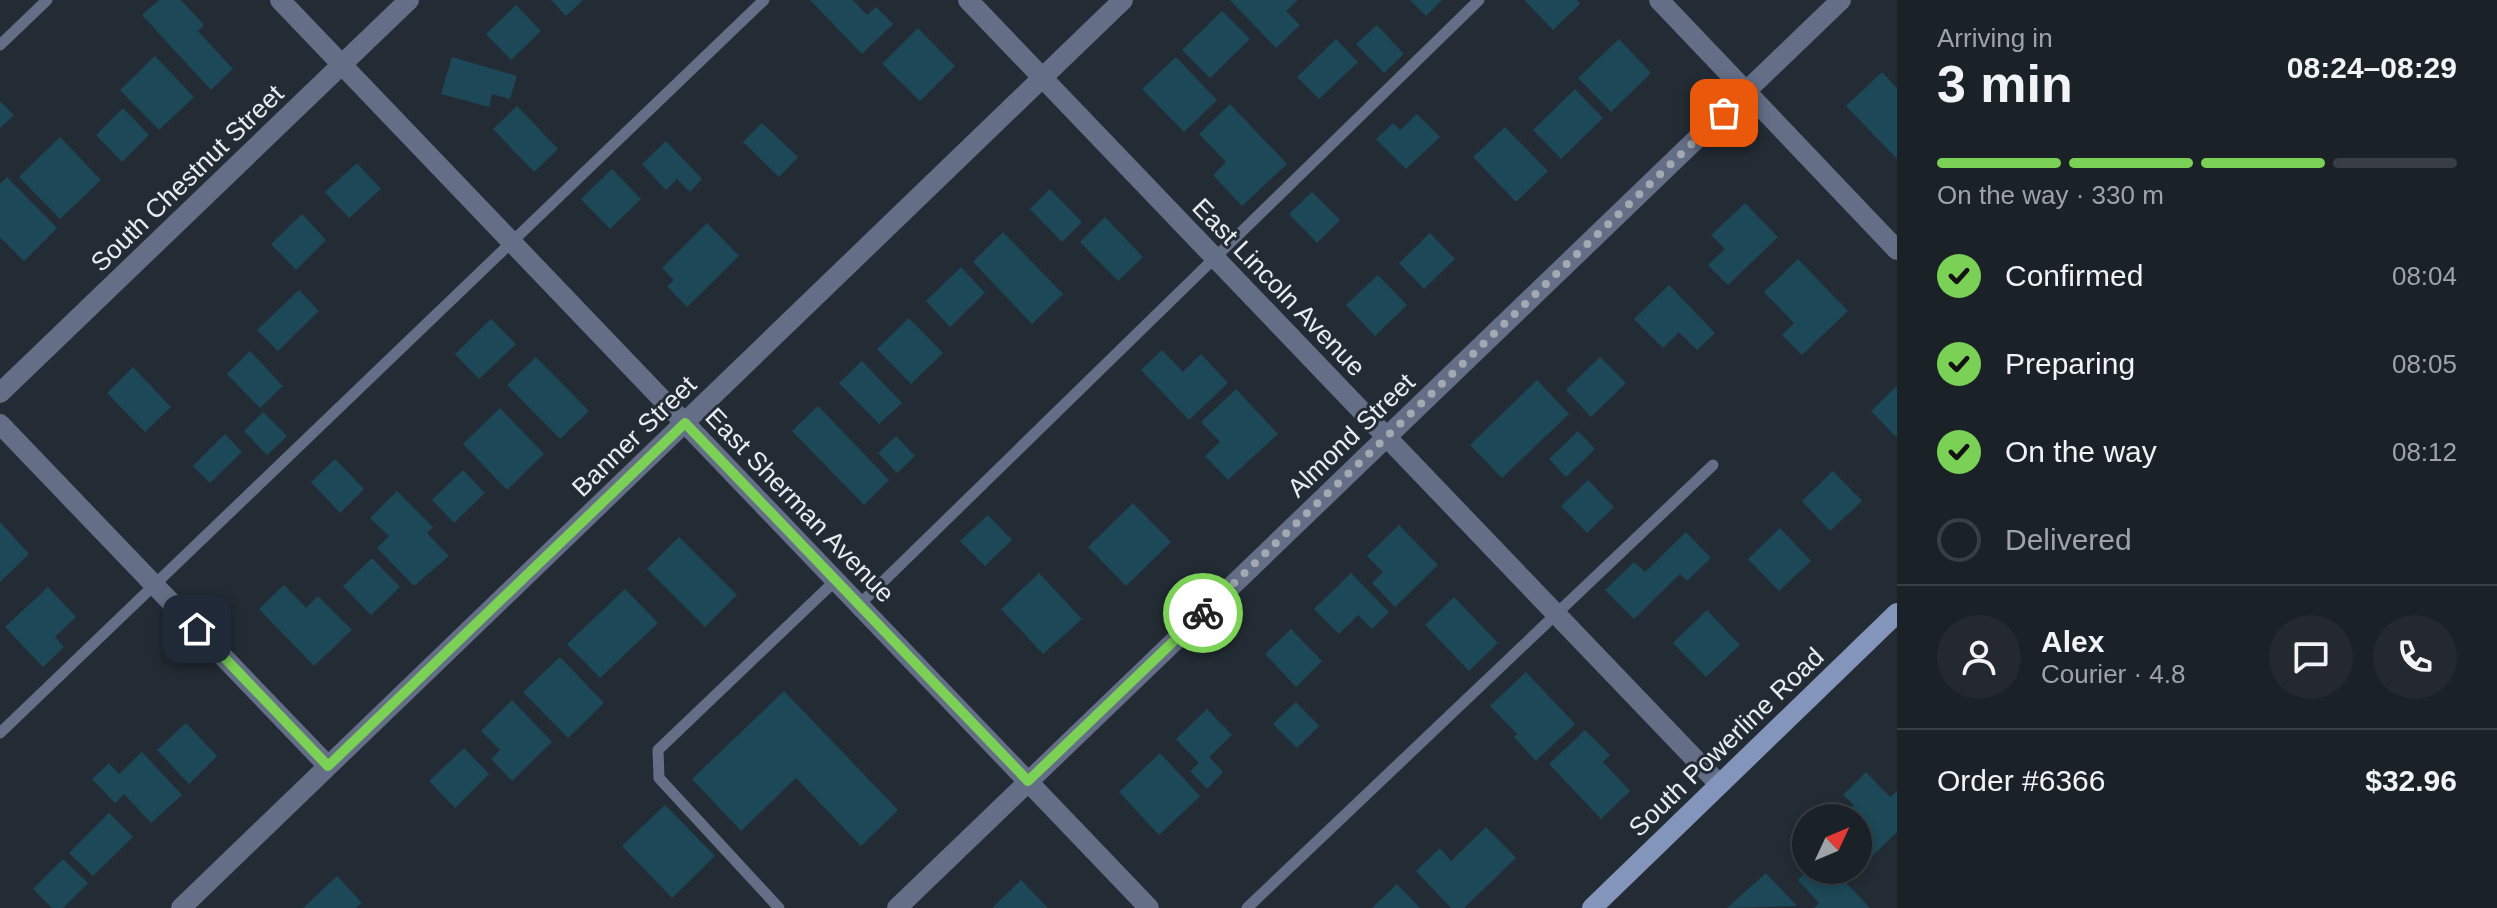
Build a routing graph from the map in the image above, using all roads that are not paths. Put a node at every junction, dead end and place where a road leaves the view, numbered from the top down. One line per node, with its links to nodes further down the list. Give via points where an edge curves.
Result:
1 (47, 0): 10 (lane)
2 (280, 0): 11 (street, East Sherman Avenue)
3 (409, 0): 11 (street, South Chestnut Street)
4 (764, 0): 14 (lane)
5 (968, 0): 12 (street, East Lincoln Avenue)
6 (1123, 0): 12 (street, Banner Street)
7 (1479, 0): 16 (lane)
8 (1659, 0): 13 (street)
9 (1841, 0): 13 (street, Almond Street)
10 (0, 45)
11 (342, 65): 14 (street, East Sherman Avenue); 17 (street, South Chestnut Street)
12 (1042, 78): 16 (street, East Lincoln Avenue); 18 (street, Banner Street)
13 (1747, 91): 15 (street); 20 (street, Almond Street)
14 (513, 244): 18 (street, East Sherman Avenue); 23 (lane)
15 (1897, 250)
16 (1215, 258): 20 (street, East Lincoln Avenue); 24 (lane)
17 (0, 393)
18 (685, 423): 22 (street, East Sherman Avenue); 28 (street, Banner Street)
19 (0, 424): 23 (street)
20 (1387, 437): 26 (street, East Lincoln Avenue); 29 (street, Almond Street)
21 (1713, 465): 26 (lane)
22 (836, 580): 24 (street, East Sherman Avenue); 32 (lane, via 658,750 659,778)
23 (153, 584): 27 (lane); 28 (street)
24 (859, 605): 29 (street, East Sherman Avenue)
25 (1897, 613): 30 (street, South Powerline Road)
26 (1556, 614): 30 (street, East Lincoln Avenue); 35 (lane)
27 (0, 733)
28 (328, 766): 31 (street, Banner Street)
29 (1028, 781): 33 (street, Almond Street); 34 (street, East Sherman Avenue)
30 (1719, 784): 36 (street, South Powerline Road)
31 (181, 908)
32 (779, 908)
33 (897, 908)
34 (1149, 908)
35 (1247, 908)
36 (1592, 908)

